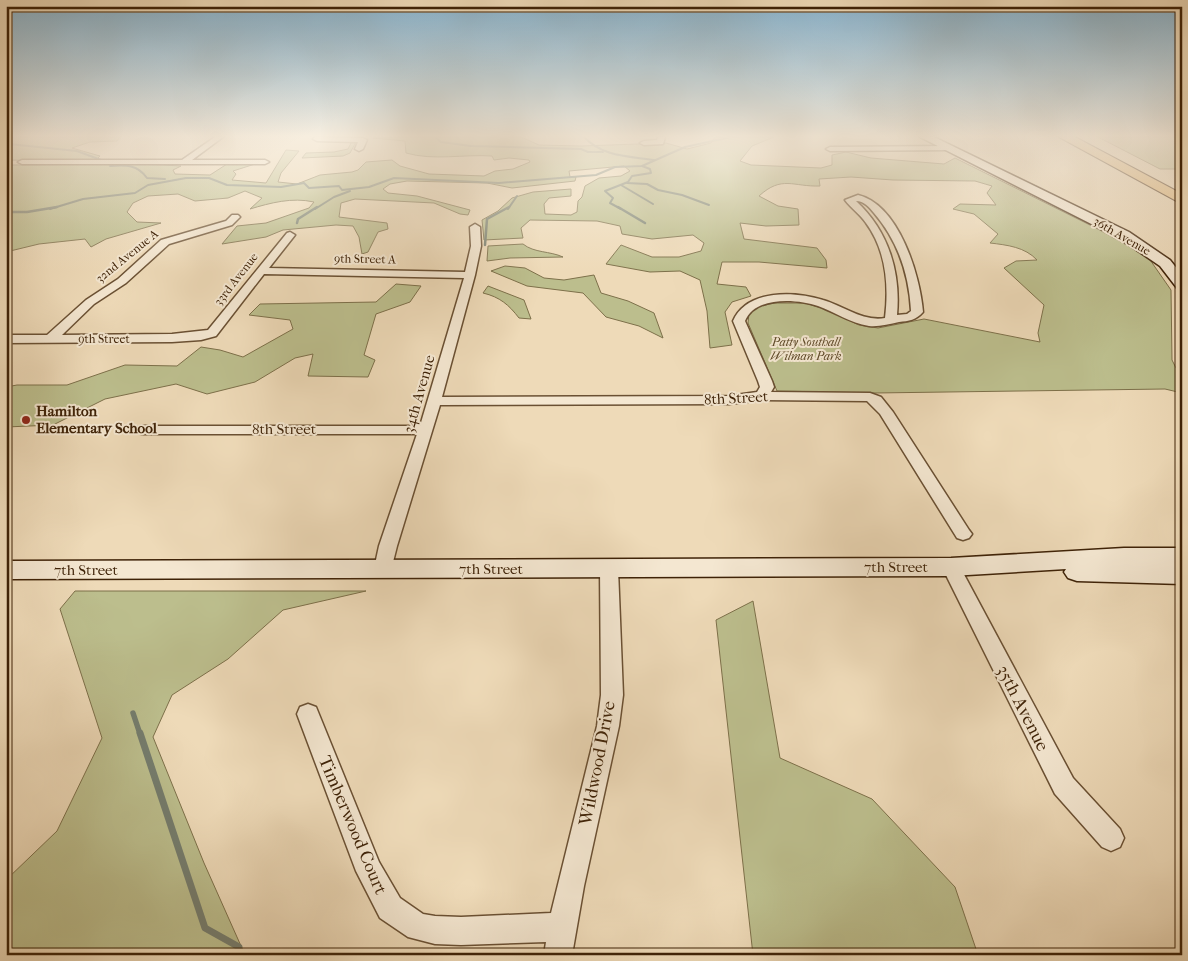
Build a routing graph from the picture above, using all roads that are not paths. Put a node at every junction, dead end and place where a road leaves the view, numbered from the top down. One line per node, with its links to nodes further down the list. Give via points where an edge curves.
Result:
1 (1016, 182): 9 (street, 36th Avenue, via 1118,231)
2 (1148, 182): 3 (highway)
3 (1182, 200)
4 (235, 217): 16 (street, 32nd Avenue A, via 228,223 165,242 122,281 90,302)
5 (475, 227): 11 (street, 34th Avenue, via 476,246)
6 (290, 235): 10 (street, 33rd Avenue)
7 (886, 252): 8 (street, via 899,251); 8 (street, via 876,231 851,199 864,199 871,203 892,229); 13 (street, via 894,301)
8 (907, 256): 13 (street, via 914,278 917,312 910,317)
9 (1176, 269): 12 (street, 36th Avenue)
10 (260, 271): 11 (street, 9th Street A); 14 (street, 33rd Avenue, via 212,333)
11 (470, 276): 18 (street, 34th Avenue)
12 (1182, 285)
13 (891, 320): 17 (street, via 880,323 866,321 829,306 798,299 767,300 746,307 738,321 767,387)
14 (201, 336): 16 (street, 9th Street)
15 (6, 339): 16 (street, 9th Street)
16 (49, 340)
17 (762, 396): 18 (street, 8th Street, via 729,400); 21 (street, 8th Street, via 858,396 876,400)
18 (435, 401): 20 (street, 34th Avenue)
19 (142, 430): 20 (street, 8th Street)
20 (426, 430): 25 (street, 34th Avenue)
21 (963, 534)
22 (1182, 557): 23 (street, 7th Street, via 1124,557)
23 (976, 566): 24 (street, 7th Street); 28 (street, 7th Street)
24 (951, 567): 26 (street, 7th Street); 30 (street, 35th Avenue, via 1064,786)
25 (383, 569): 26 (street, 7th Street); 27 (street, 7th Street)
26 (609, 569): 31 (street, Wildwood Drive, via 612,695 608,726)
27 (6, 570)
28 (1182, 575)
29 (308, 714): 31 (street, Timberwood Court, via 369,871 390,908 418,927 435,930)
30 (1111, 838)
31 (562, 927): 32 (street, Wildwood Drive)
32 (558, 955)

